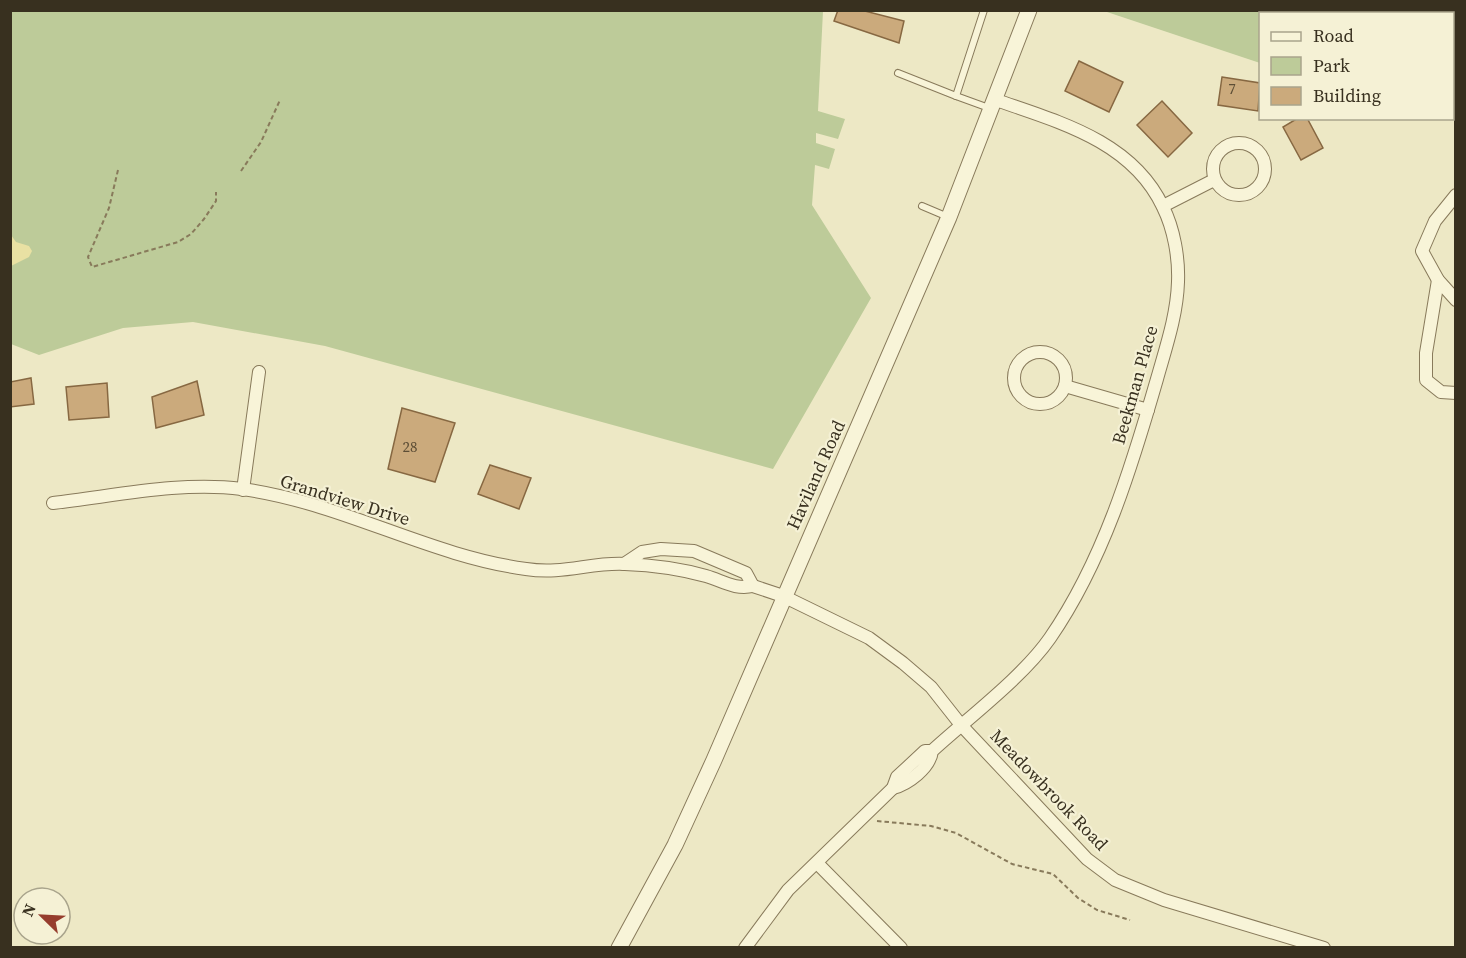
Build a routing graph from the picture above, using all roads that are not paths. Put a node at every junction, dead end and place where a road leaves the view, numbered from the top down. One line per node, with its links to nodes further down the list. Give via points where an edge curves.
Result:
1 (984, 10): 4 (lane)
2 (1029, 10): 5 (street, Haviland Road)
3 (898, 73): 4 (lane)
4 (956, 96): 5 (lane)
5 (994, 105): 9 (street, Beekman Place, via 1077,130 1107,144 1134,168); 10 (street, Haviland Road)
6 (1214, 180): 6 (street, via 1229,194 1250,194 1264,179 1263,159 1249,144 1228,145 1214,160); 9 (street)
7 (1455, 195): 11 (street, via 1435,222 1422,251)
8 (922, 206): 10 (lane)
9 (1163, 206): 16 (street, Beekman Place, via 1177,257 1178,289)
10 (949, 218): 21 (street, Haviland Road)
11 (1438, 280): 12 (street); 15 (street, via 1426,353 1426,380 1441,392)
12 (1455, 300)
13 (259, 372): 17 (street)
14 (1065, 386): 14 (street, via 1064,366 1048,352 1028,354 1014,369 1016,390 1031,403 1052,402); 16 (street)
15 (1455, 393)
16 (1148, 410): 22 (street, Beekman Place, via 1087,575 1049,640)
17 (243, 490): 18 (street, Grandview Drive, via 195,487); 19 (street, Grandview Drive, via 305,504 428,544 526,569 560,572)
18 (53, 503)
19 (624, 564): 20 (street, Grandview Drive, via 706,576 740,589); 20 (street, Grandview Drive, via 642,552 694,551 746,573)
20 (753, 586): 21 (street, Meadowbrook Road)
21 (783, 596): 22 (street, Meadowbrook Road, via 878,644 931,687); 25 (street, Haviland Road, via 675,845)
22 (961, 724): 23 (street, Beekman Place, via 932,752 932,759 905,785 893,788); 24 (street, Meadowbrook Road, via 1087,859 1115,880)
23 (818, 864): 26 (street, Beekman Place, via 788,890); 27 (street)
24 (1291, 943): 28 (street, Meadowbrook Road)
25 (619, 948)
26 (745, 948)
27 (902, 948)
28 (1324, 948)

